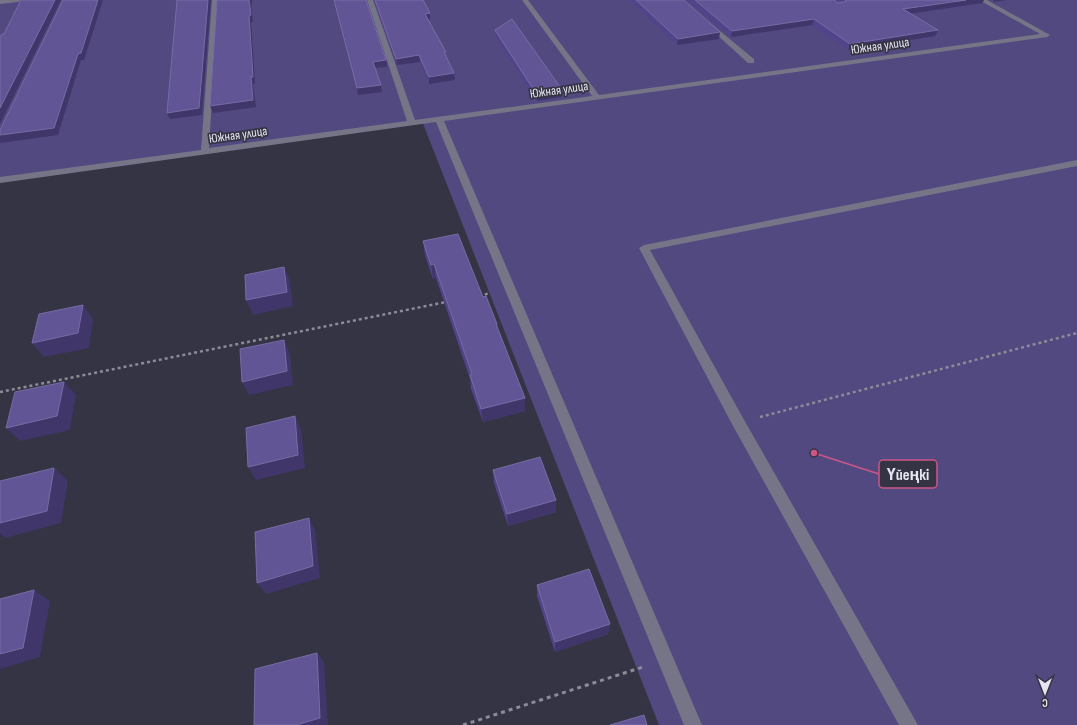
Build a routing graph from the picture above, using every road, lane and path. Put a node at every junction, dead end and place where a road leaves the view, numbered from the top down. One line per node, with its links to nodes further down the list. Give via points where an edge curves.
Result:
1 (18, 0): 6 (lane)
2 (214, 0): 12 (lane)
3 (370, 0): 11 (lane)
4 (525, 0): 9 (lane)
5 (982, 0): 9 (lane, Южная улица, via 1047,35)
6 (0, 2)
7 (704, 20): 8 (lane)
8 (751, 61)
9 (597, 97): 10 (lane, Южная улица)
10 (439, 119): 11 (lane, Южная улица); 15 (lane)
11 (412, 123): 12 (lane, Южная улица)
12 (205, 151): 14 (lane, Южная улица)
13 (1077, 163): 20 (lane, via 644,248)
14 (0, 180)
15 (511, 289): 16 (path); 21 (lane)
16 (472, 297)
17 (449, 302): 19 (path)
18 (1077, 333): 20 (path)
19 (0, 392)
20 (738, 422): 24 (lane)
21 (666, 660): 22 (path); 23 (lane)
22 (463, 725)
23 (693, 725)
24 (909, 725)

